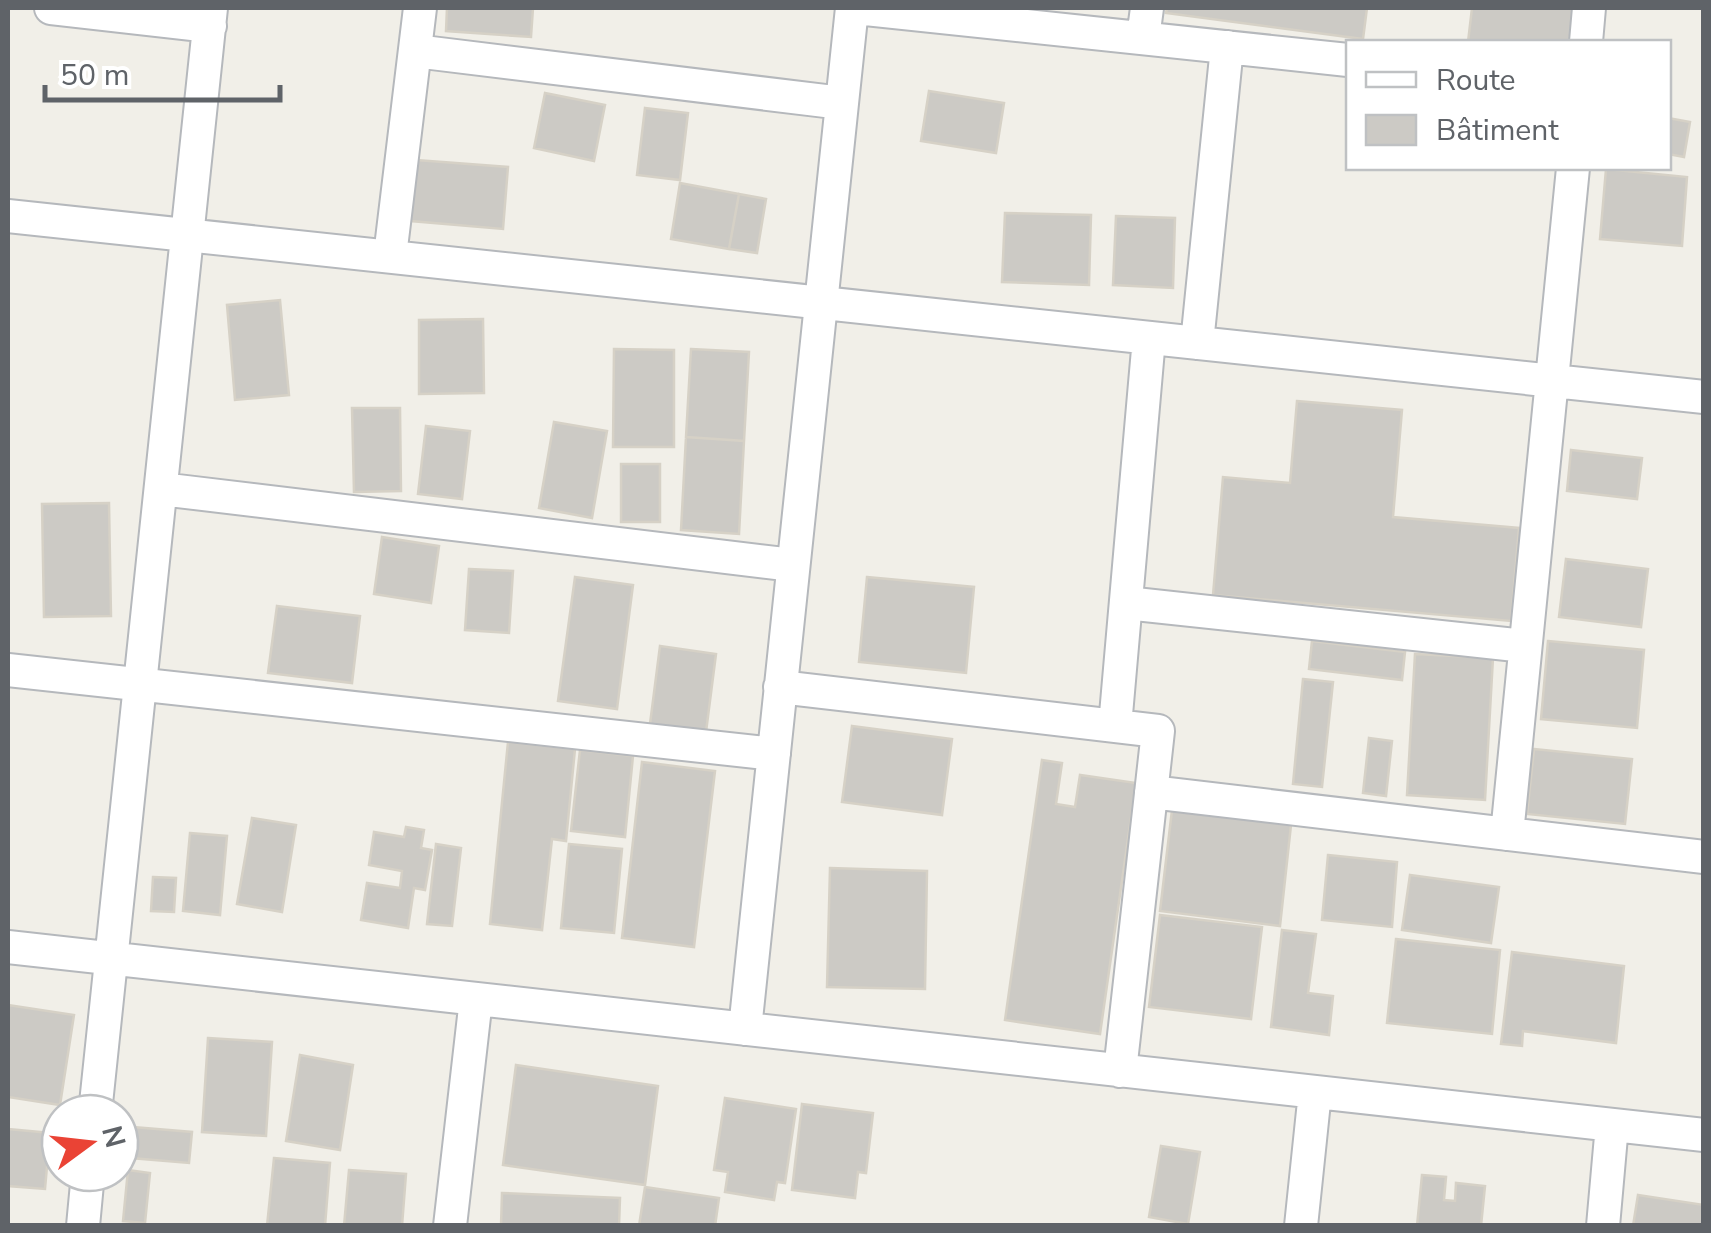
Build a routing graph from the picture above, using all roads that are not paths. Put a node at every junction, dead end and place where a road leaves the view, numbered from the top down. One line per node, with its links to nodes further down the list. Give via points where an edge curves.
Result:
1 (51, 8): 5 (street)
2 (420, 8): 9 (street)
3 (854, 8): 6 (street); 11 (street)
4 (1589, 8): 7 (street)
5 (210, 17): 14 (street)
6 (1145, 23): 8 (street)
7 (1586, 40)
8 (1228, 47): 10 (street); 18 (street)
9 (415, 50): 11 (street); 15 (street)
10 (1346, 60)
11 (842, 104): 16 (street)
12 (1573, 170): 19 (street)
13 (8, 216): 14 (street)
14 (188, 235): 15 (street); 21 (street)
15 (390, 256): 16 (street)
16 (822, 303): 17 (street); 22 (street)
17 (1149, 338): 18 (street); 23 (street)
18 (1197, 343): 19 (street)
19 (1552, 381): 20 (street); 24 (street)
20 (1704, 397)
21 (161, 490): 22 (street); 26 (street)
22 (794, 565): 27 (street)
23 (1126, 603): 24 (street); 28 (street)
24 (1525, 646): 31 (street)
25 (8, 670): 26 (street)
26 (140, 684): 29 (street); 34 (street)
27 (780, 687): 28 (street); 29 (street)
28 (1116, 726): 30 (street, via 1158,731)
29 (774, 754): 36 (street)
30 (1151, 792): 31 (street); 37 (street)
31 (1506, 834): 32 (street)
32 (1704, 857)
33 (8, 947): 34 (street)
34 (111, 958): 35 (street); 39 (street)
35 (476, 999): 36 (street); 44 (street)
36 (745, 1029): 37 (street)
37 (1120, 1070): 38 (street)
38 (1314, 1092): 40 (street); 45 (street)
39 (97, 1093)
40 (1612, 1125): 41 (street); 46 (street)
41 (1704, 1135)
42 (86, 1193): 43 (street)
43 (83, 1226)
44 (450, 1226)
45 (1301, 1226)
46 (1603, 1226)

